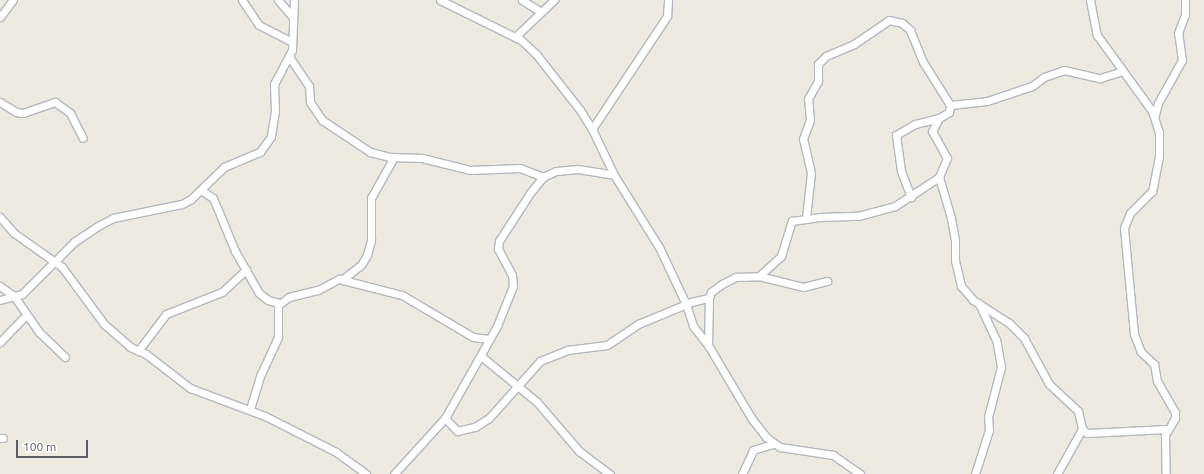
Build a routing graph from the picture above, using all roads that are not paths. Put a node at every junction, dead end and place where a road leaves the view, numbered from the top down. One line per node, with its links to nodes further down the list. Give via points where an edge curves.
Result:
1 (13, 0): 13 (street)
2 (242, 0): 15 (street, via 259,25)
3 (278, 0): 12 (street)
4 (294, 0): 12 (street)
5 (440, 0): 14 (street)
6 (522, 0): 11 (street)
7 (554, 0): 11 (street)
8 (668, 0): 22 (street, via 667,16)
9 (1090, 0): 17 (street, via 1097,35)
10 (1185, 0): 20 (street, via 1185,15 1178,33 1182,60 1158,103)
11 (541, 12): 14 (street)
12 (292, 16): 15 (street)
13 (0, 17)
14 (515, 37): 22 (street, via 536,54)
15 (292, 42): 16 (street)
16 (290, 58): 24 (street, via 309,86 312,106 324,122 364,149); 28 (street, via 274,84 275,112 267,144 254,155 218,171)
17 (1123, 71): 19 (street, via 1100,78 1064,70 1032,86 987,101); 20 (street)
18 (0, 102): 23 (street, via 16,112 23,113 55,102 70,113)
19 (950, 104): 21 (street, via 948,112); 31 (street, via 923,62 910,30 902,23 889,20 854,44 823,58 818,67 818,81 808,99 810,120 803,139 811,173)
20 (1155, 115): 55 (street, via 1160,144 1152,191 1130,213 1124,228 1134,334 1141,352 1154,364 1157,381 1175,412 1174,420)
21 (939, 118): 27 (street, via 932,131 947,158); 29 (street, via 915,124 896,135 901,171)
22 (592, 129): 25 (street)
23 (83, 138)
24 (394, 157): 26 (street, via 422,158 470,170 520,168); 35 (street, via 372,198 368,256)
25 (614, 175): 26 (street, via 571,168); 42 (street, via 659,247)
26 (543, 177): 45 (street, via 499,241 498,249 512,275 513,286)
27 (939, 177): 29 (street); 43 (street, via 951,218 956,243 955,260 961,286)
28 (201, 190): 32 (street, via 191,199 172,208 107,221 81,236); 33 (street, via 213,198 235,251)
29 (911, 197): 31 (street, via 895,206 858,216)
30 (0, 218): 32 (street, via 14,233)
31 (806, 218): 34 (street, via 790,223 781,256)
32 (55, 261): 38 (street, via 24,293); 48 (street, via 104,324)
33 (246, 270): 41 (street, via 263,296); 48 (street, via 222,292 166,314)
34 (759, 276): 36 (street, via 803,287); 39 (street, via 734,278 714,289)
35 (343, 279): 41 (street, via 318,290 289,297); 45 (street, via 402,296 473,336)
36 (827, 281)
37 (0, 286): 38 (street)
38 (14, 296): 40 (street); 44 (street)
39 (709, 298): 42 (street); 47 (street)
40 (0, 300)
41 (279, 303): 52 (street, via 276,309 280,325 278,337 261,374)
42 (686, 304): 47 (street, via 692,324); 51 (street, via 638,324 607,345 568,350 540,361)
43 (979, 304): 54 (street, via 1009,323 1027,341 1046,380 1076,407); 62 (street, via 996,340 1001,367 989,412 989,430)
44 (26, 315): 46 (street); 50 (street)
45 (490, 339): 49 (street)
46 (0, 342)
47 (708, 345): 56 (street, via 752,419)
48 (138, 351): 52 (street, via 149,355 190,388)
49 (481, 356): 51 (street); 53 (street)
50 (65, 357)
51 (517, 385): 53 (street, via 489,418 475,427 457,431); 59 (street, via 547,413 584,456)
52 (250, 409): 57 (street, via 336,452)
53 (445, 418): 58 (street)
54 (1082, 429): 55 (street, via 1087,433); 63 (street)
55 (1167, 429): 64 (street, via 1164,439)
56 (773, 444): 60 (street, via 753,450); 61 (street, via 789,449 833,454)
57 (366, 474)
58 (394, 474)
59 (610, 474)
60 (742, 474)
61 (860, 474)
62 (975, 474)
63 (1057, 474)
64 (1166, 474)

